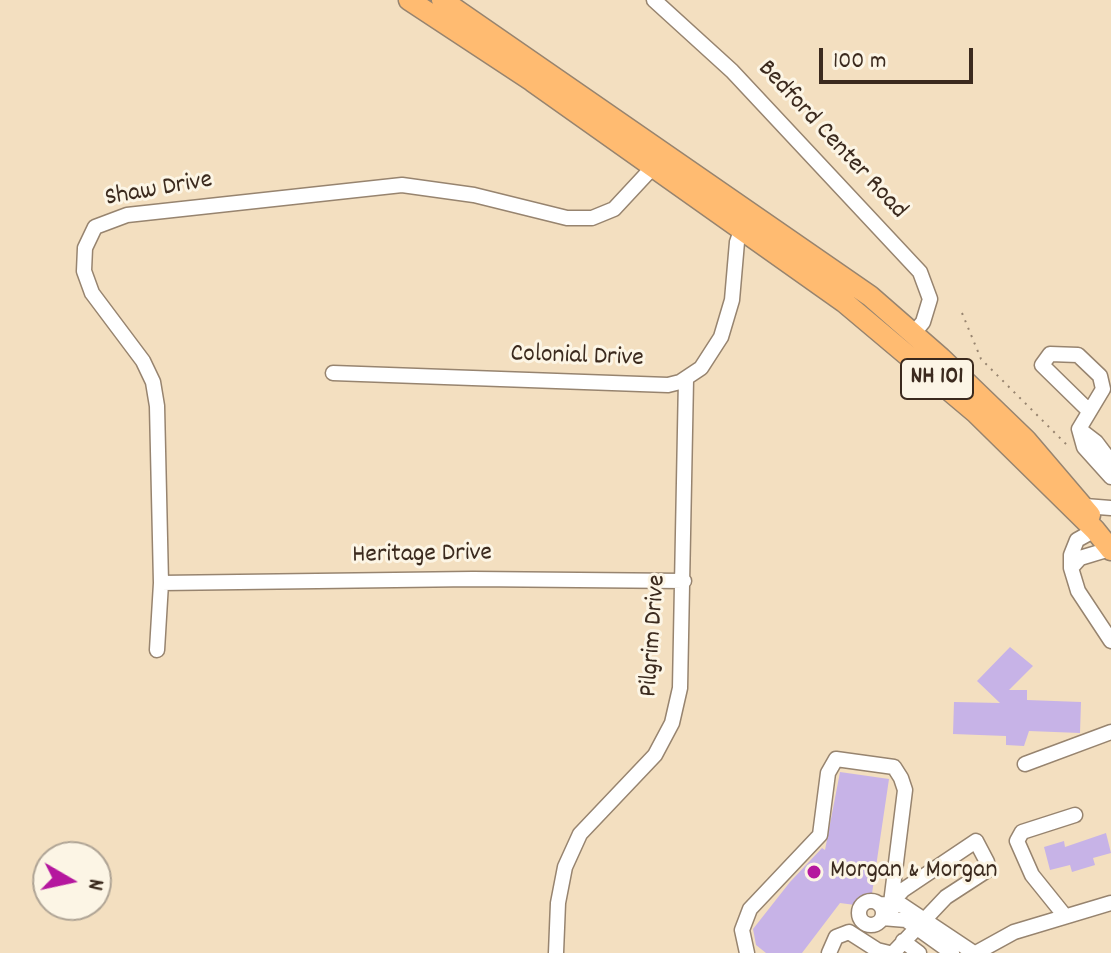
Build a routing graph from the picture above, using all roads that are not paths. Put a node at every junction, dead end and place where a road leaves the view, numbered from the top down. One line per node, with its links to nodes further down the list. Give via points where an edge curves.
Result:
1 (409, 0): 4 (highway, NH 101)
2 (442, 0): 6 (highway, NH 101)
3 (654, 0): 8 (street, Bedford Center Road, via 732,71 920,272 930,299)
4 (654, 166): 5 (highway, NH 101); 20 (street, Shaw Drive, via 614,209 592,218 567,218 474,195 402,185 127,215 95,227 85,248 89,285 153,382)
5 (742, 228): 6 (highway, NH 101); 7 (street)
6 (770, 237): 7 (street); 8 (highway, NH 101); 17 (highway, NH 101, via 952,392)
7 (737, 264): 10 (street, via 721,337 708,360)
8 (914, 333): 15 (highway, NH 101, via 1026,440)
9 (333, 373): 10 (street, Colonial Drive, via 668,385)
10 (686, 379): 19 (street, Pilgrim Drive)
11 (1088, 410): 11 (street, via 1103,389 1100,376 1078,355 1050,354 1042,365); 12 (street)
12 (1079, 429): 13 (street); 14 (street, via 1084,447)
13 (1111, 462)
14 (1111, 477)
15 (1085, 506): 16 (street); 17 (highway, NH 101)
16 (1111, 508)
17 (1107, 543): 18 (street); 18 (street, via 1077,540)
18 (1071, 568): 21 (street, via 1078,591)
19 (684, 581): 20 (street, Heritage Drive); 32 (street, Pilgrim Drive, via 681,676 672,723 655,755 580,834 565,867)
20 (161, 583): 22 (street, Shaw Drive)
21 (1111, 641)
22 (157, 650)
23 (1111, 732): 24 (street)
24 (1025, 764)
25 (1075, 815): 28 (street, via 1022,832 1017,841 1032,875)
26 (1111, 903): 28 (street)
27 (886, 911): 29 (street, via 902,905); 29 (street, via 941,862 976,841 986,871 946,897); 33 (street, via 905,790 894,767 836,759 828,773 820,835 750,909 742,930)
28 (1065, 916): 30 (street, via 1014,932)
29 (920, 923): 31 (street); 36 (street); 37 (street)
30 (996, 948): 37 (street)
31 (895, 949): 34 (street, via 877,950 849,932 836,937); 35 (street)
32 (556, 953)
33 (747, 953)
34 (829, 953)
35 (919, 953)
36 (952, 953)
37 (975, 953)

